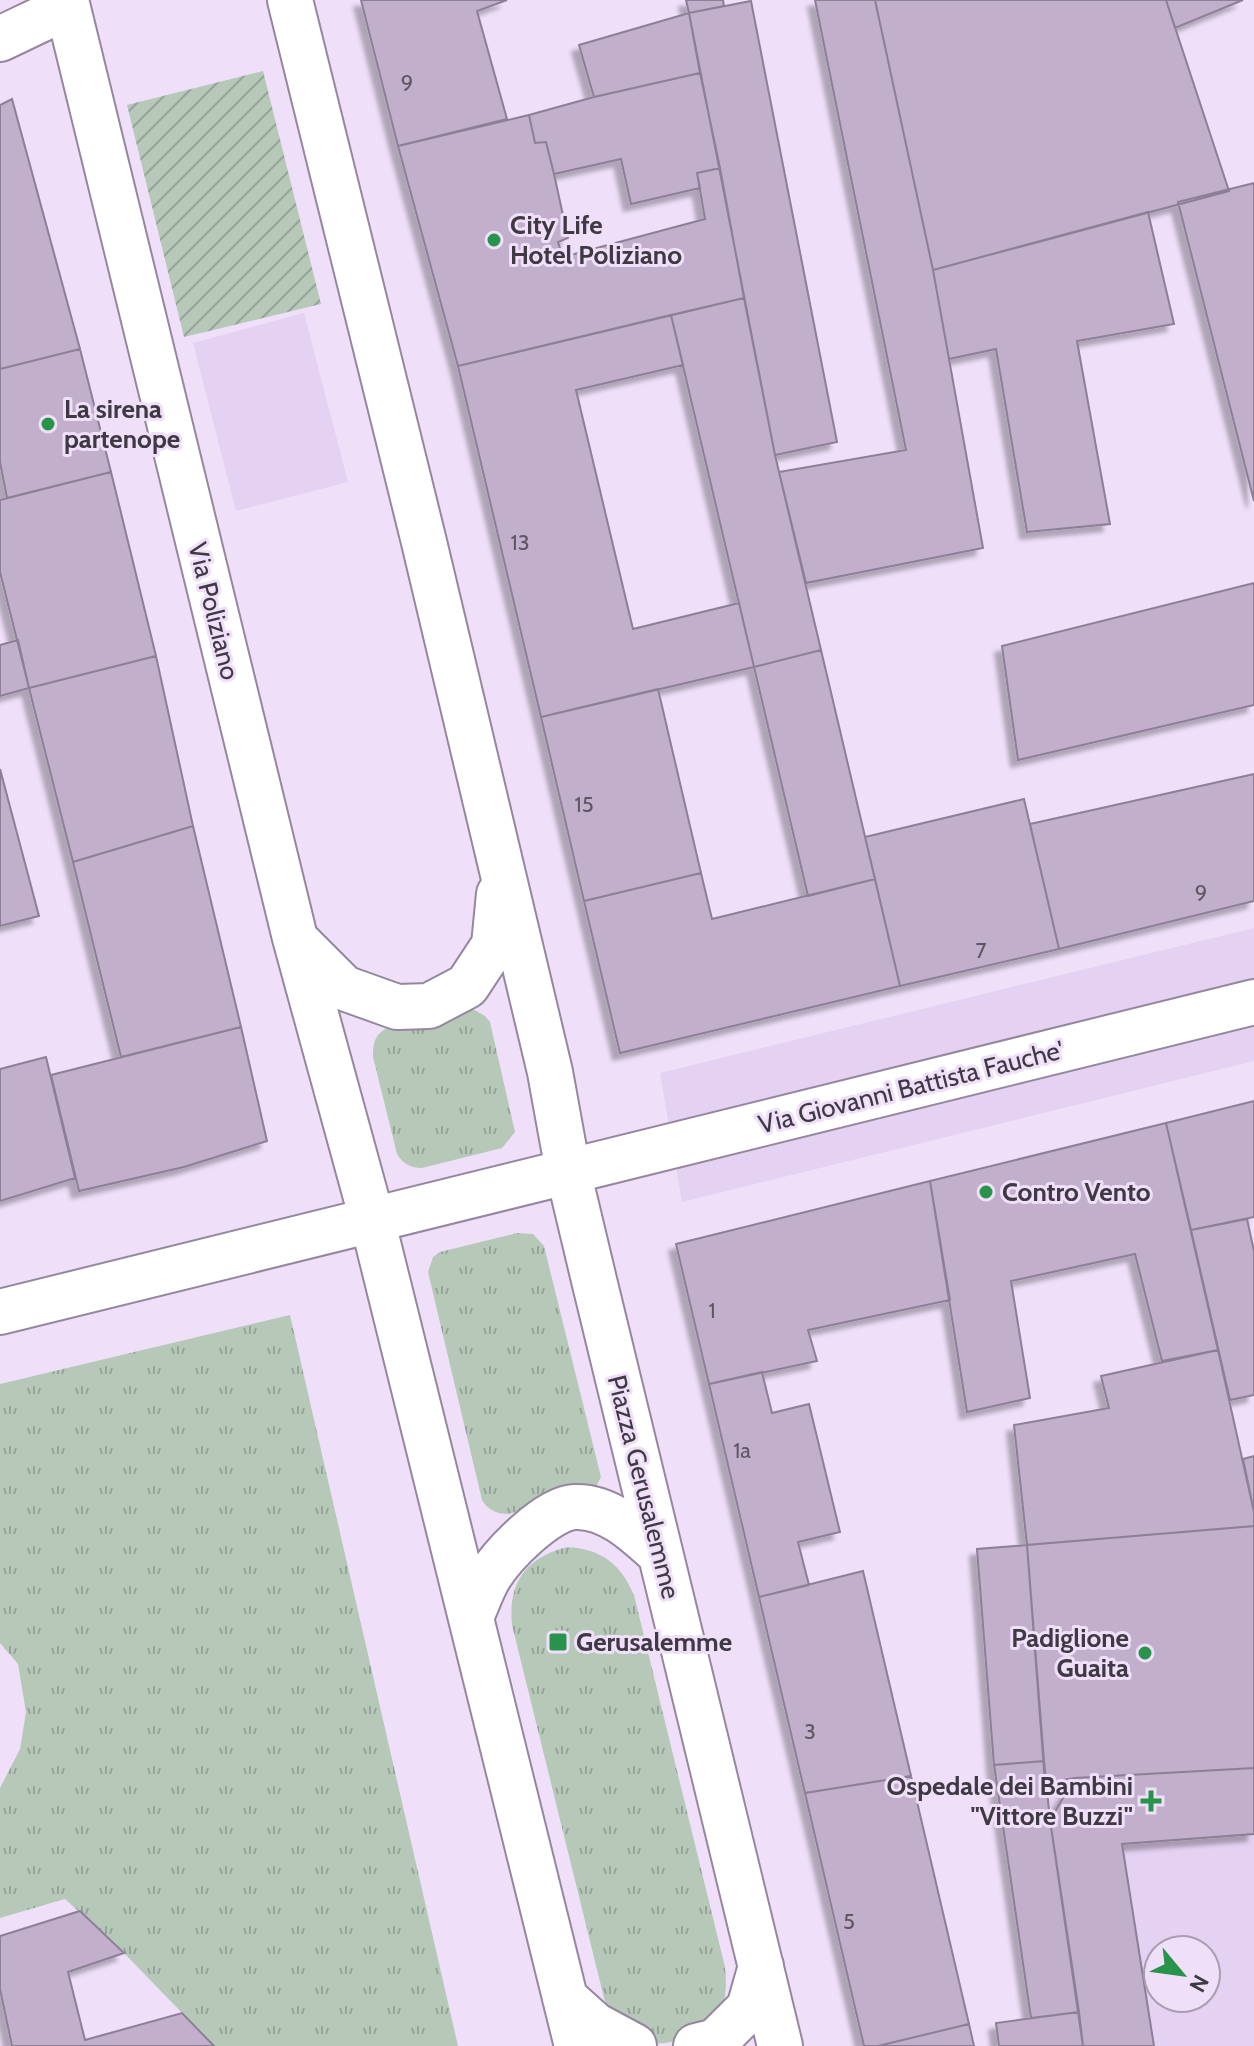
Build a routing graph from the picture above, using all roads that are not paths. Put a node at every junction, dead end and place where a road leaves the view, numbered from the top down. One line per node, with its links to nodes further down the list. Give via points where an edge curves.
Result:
1 (290, 0): 4 (street)
2 (72, 2): 3 (street); 5 (street, Via Poliziano)
3 (0, 39)
4 (501, 872): 5 (street, via 494,945 467,986 429,1006 397,1007 344,988); 7 (street, via 550,1072)
5 (295, 938): 8 (street, Via Poliziano)
6 (1254, 1002): 7 (street, Via Giovanni Battista Fauche')
7 (568, 1171): 8 (street); 10 (street, Piazza Gerusalemme)
8 (372, 1219): 9 (street); 11 (street)
9 (0, 1312)
10 (660, 1554): 11 (street, via 629,1525 573,1507 548,1518 511,1549 489,1577); 12 (street, Piazza Gerusalemme)
11 (471, 1617): 13 (street)
12 (761, 1966): 16 (street, via 749,2008 716,2041); 17 (street, Piazza Gerusalemme)
13 (565, 1998): 14 (street); 15 (street, via 595,2025)
14 (577, 2046)
15 (634, 2046)
16 (696, 2046)
17 (780, 2046)

